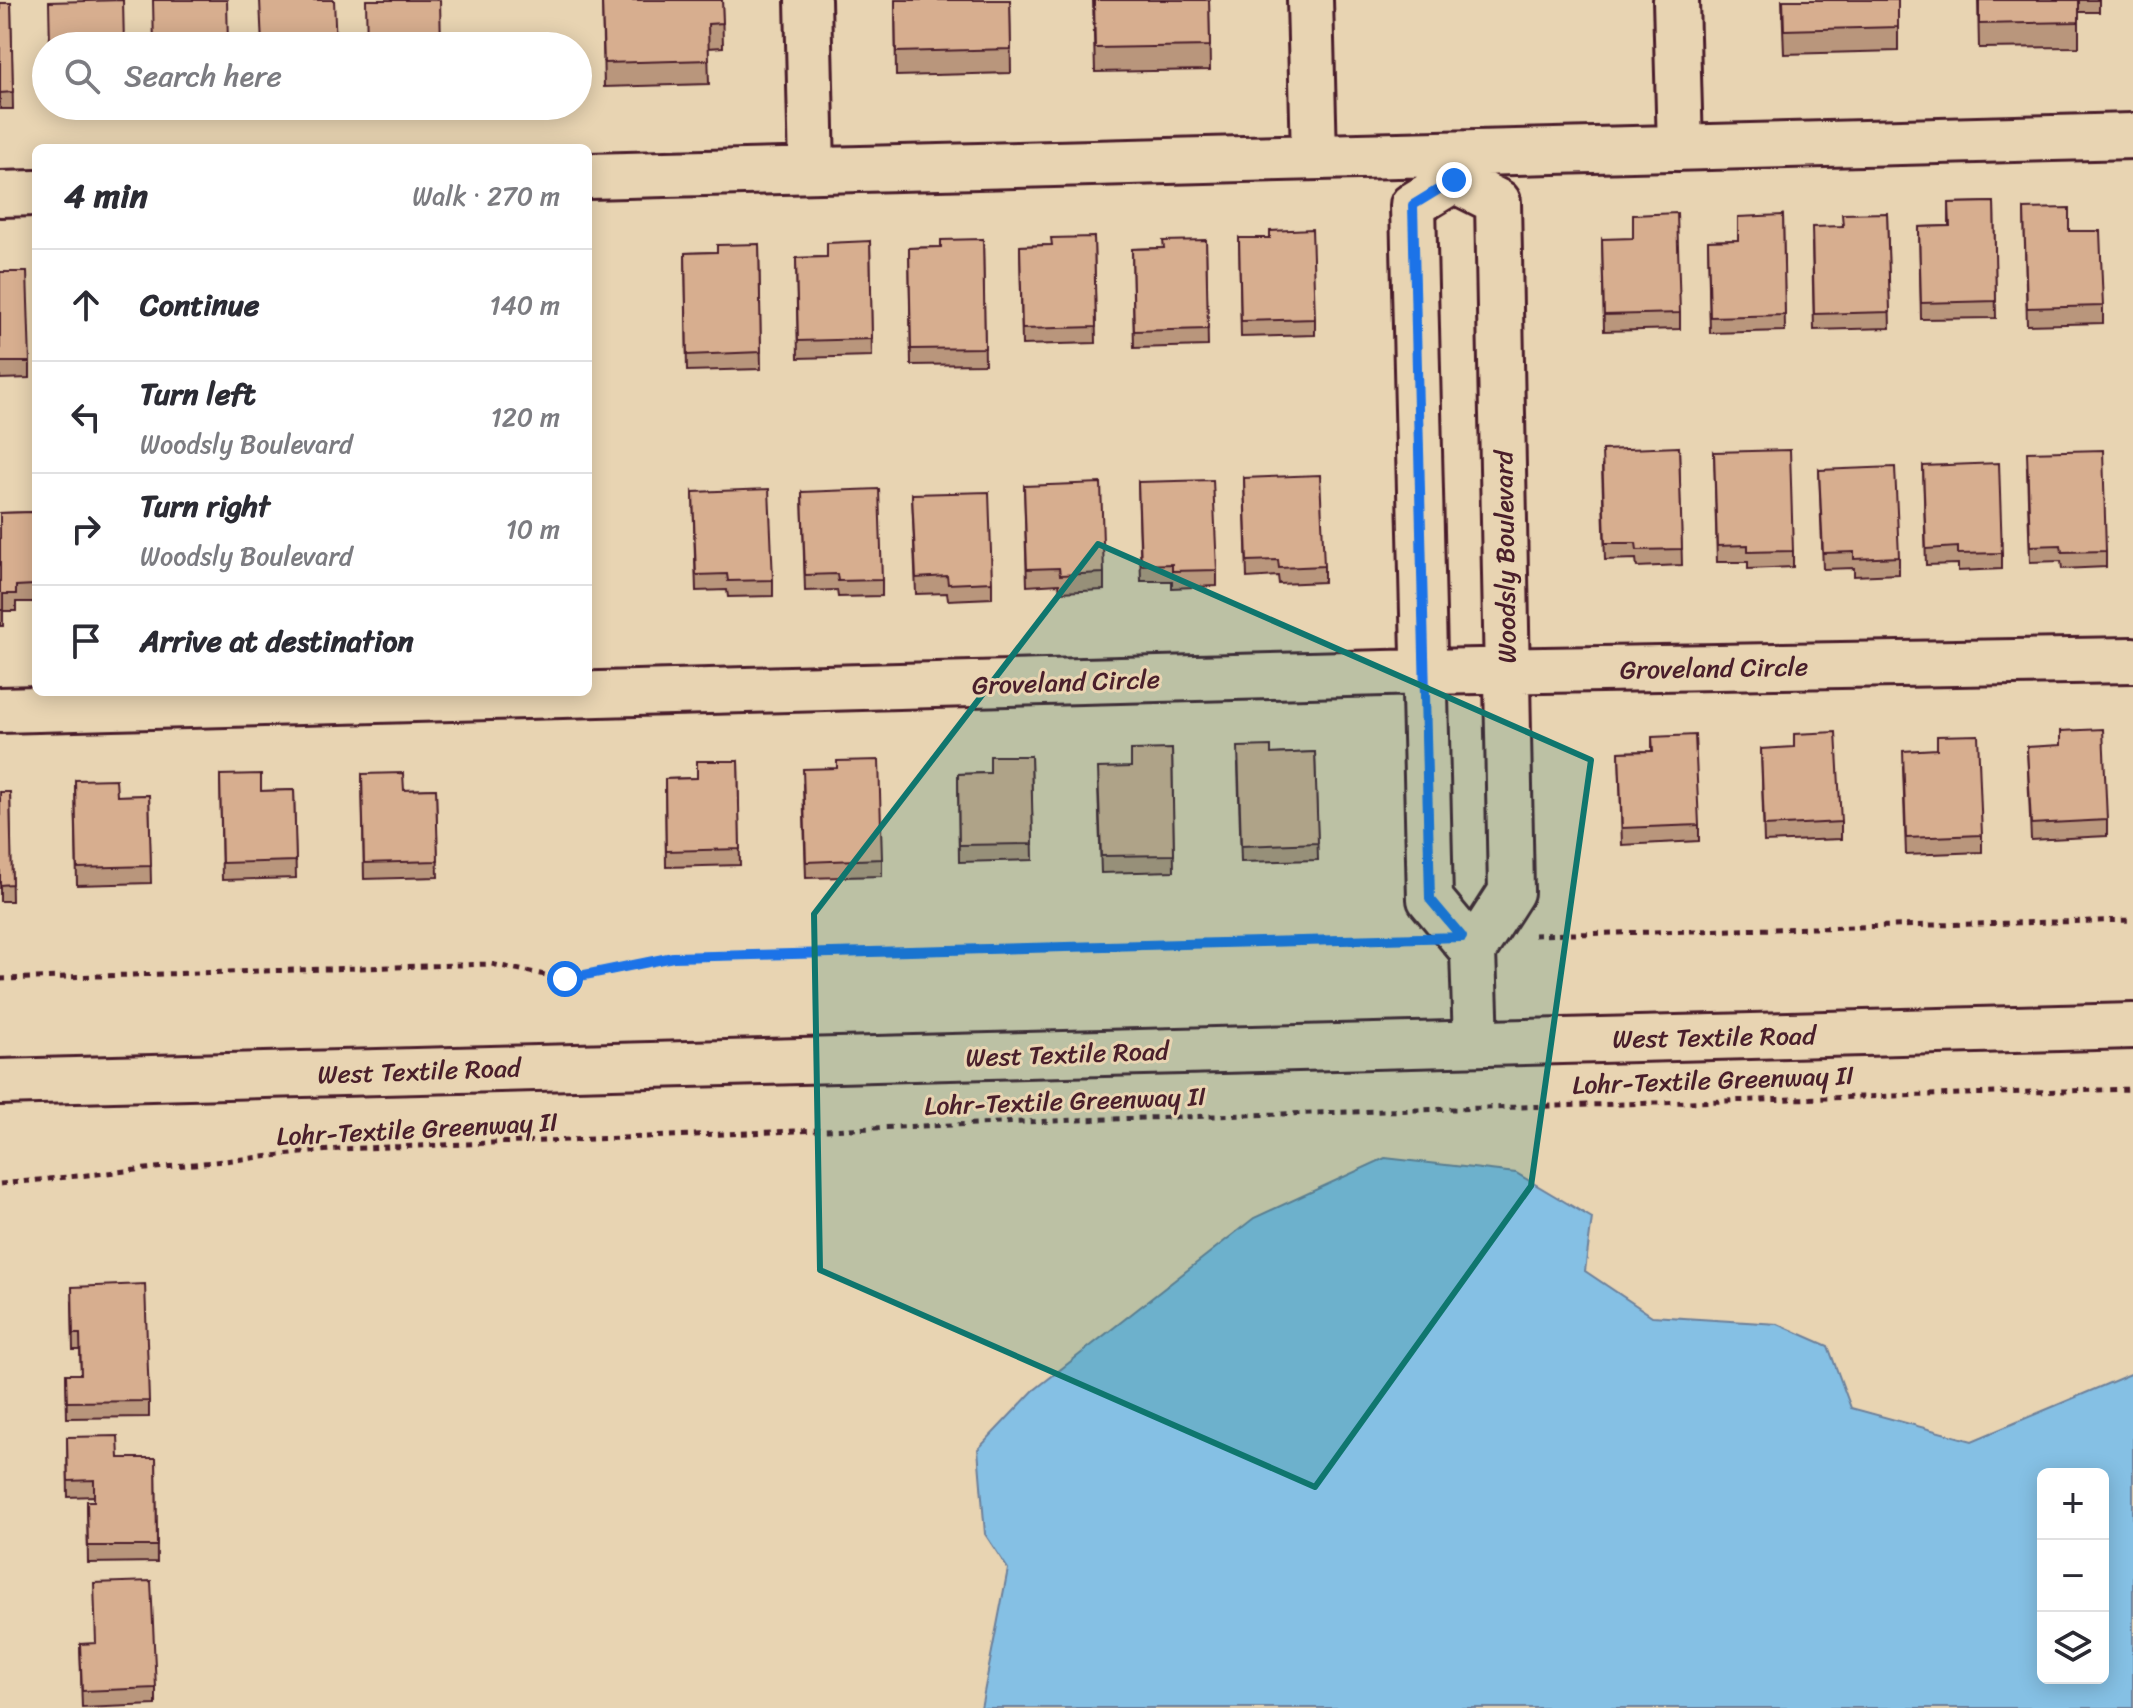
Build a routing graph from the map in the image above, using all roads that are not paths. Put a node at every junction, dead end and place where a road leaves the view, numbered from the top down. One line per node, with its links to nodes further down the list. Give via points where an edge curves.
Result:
1 (808, 0): 8 (street)
2 (1310, 0): 6 (street)
3 (1676, 0): 5 (street)
4 (2133, 136): 5 (street)
5 (1680, 148): 7 (street)
6 (1314, 157): 7 (street); 8 (street)
7 (1453, 167): 13 (street, via 1413,205); 14 (street, Woodsly Boulevard, via 1498,202)
8 (812, 170): 9 (street)
9 (592, 176)
10 (32, 193): 11 (street)
11 (0, 194)
12 (2133, 660): 14 (street, Groveland Circle)
13 (1423, 672): 14 (street, Groveland Circle); 15 (street, Groveland Circle); 18 (street, via 1430,899)
14 (1507, 672): 18 (street, Woodsly Boulevard, via 1511,892)
15 (592, 694)
16 (524, 696): 17 (street, Groveland Circle)
17 (0, 710)
18 (1473, 942): 20 (street)
19 (2133, 1026): 20 (street, West Textile Road)
20 (1476, 1043): 21 (street, West Textile Road)
21 (0, 1082)

